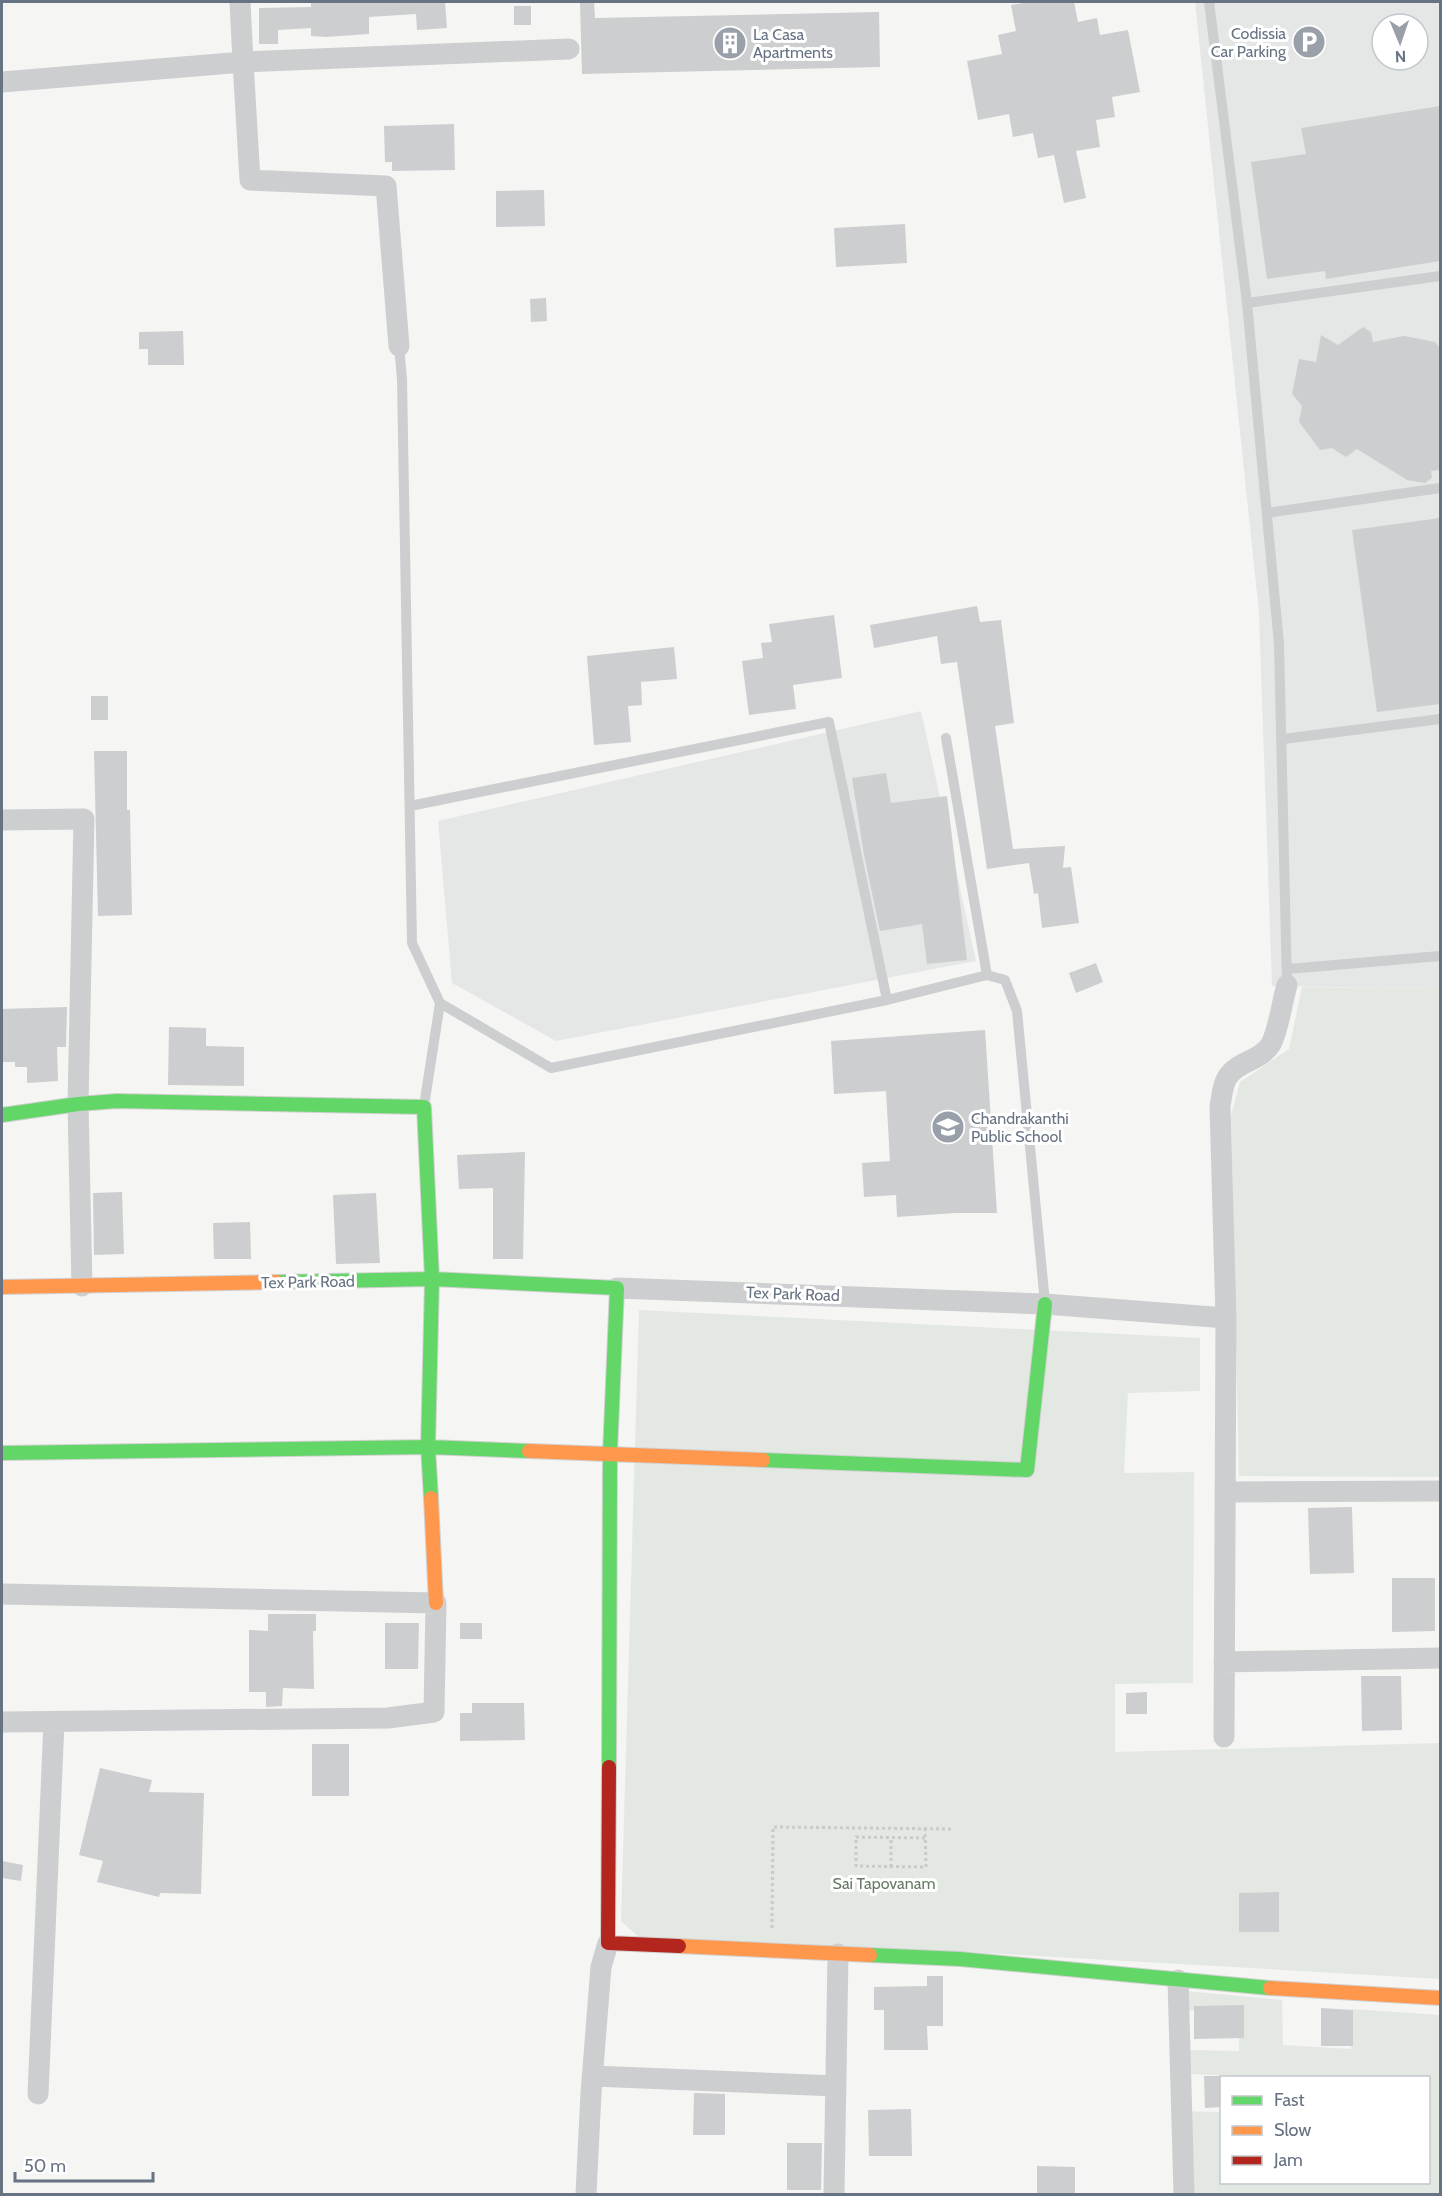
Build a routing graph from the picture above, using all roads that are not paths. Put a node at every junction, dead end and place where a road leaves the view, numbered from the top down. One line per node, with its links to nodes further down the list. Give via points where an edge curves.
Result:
1 (240, 2): 4 (street)
2 (1209, 2): 7 (lane)
3 (569, 49): 4 (street)
4 (243, 62): 5 (street); 8 (street, via 250,180 386,186)
5 (2, 82)
6 (1440, 276): 7 (lane)
7 (1247, 303): 10 (lane)
8 (399, 346): 14 (lane)
9 (1440, 488): 10 (lane)
10 (1267, 513): 13 (lane)
11 (1440, 719): 13 (lane)
12 (946, 738): 17 (lane)
13 (1283, 739): 18 (lane)
14 (410, 806): 19 (lane, via 829,722); 20 (lane, via 412,943)
15 (2, 819): 21 (street, via 84,819)
16 (1440, 956): 18 (lane)
17 (987, 975): 19 (lane); 28 (lane, via 1005,980 1017,1011)
18 (1287, 977): 29 (street, via 1272,1042 1265,1051 1233,1070 1222,1093)
19 (887, 1000): 20 (lane, via 551,1068)
20 (440, 1004): 22 (lane)
21 (78, 1104): 22 (street, via 117,1101); 23 (street); 25 (street)
22 (424, 1107): 24 (street)
23 (2, 1115)
24 (432, 1279): 25 (street, Tex Park Road); 27 (street, Tex Park Road); 30 (street)
25 (82, 1286): 26 (street, Tex Park Road)
26 (2, 1287)
27 (616, 1288): 28 (street, Tex Park Road); 32 (street)
28 (1045, 1304): 29 (street, Tex Park Road); 32 (street, via 1027,1470)
29 (1226, 1318): 34 (street)
30 (429, 1447): 31 (street); 32 (street); 36 (street)
31 (2, 1453)
32 (610, 1453): 42 (street)
33 (1440, 1491): 34 (street)
34 (1225, 1492): 38 (street)
35 (2, 1594): 36 (street)
36 (436, 1603): 40 (street, via 434,1712 388,1718)
37 (1440, 1658): 38 (street)
38 (1224, 1662): 41 (street)
39 (2, 1722): 40 (street)
40 (54, 1722): 48 (street)
41 (1224, 1737)
42 (608, 1943): 43 (street); 46 (street, via 601,1967)
43 (838, 1954): 44 (street, via 960,1959); 47 (street)
44 (1178, 1980): 45 (street); 51 (street)
45 (1440, 1998)
46 (593, 2076): 47 (street); 49 (street)
47 (836, 2086): 50 (street)
48 (38, 2094)
49 (586, 2194)
50 (834, 2194)
51 (1184, 2194)

